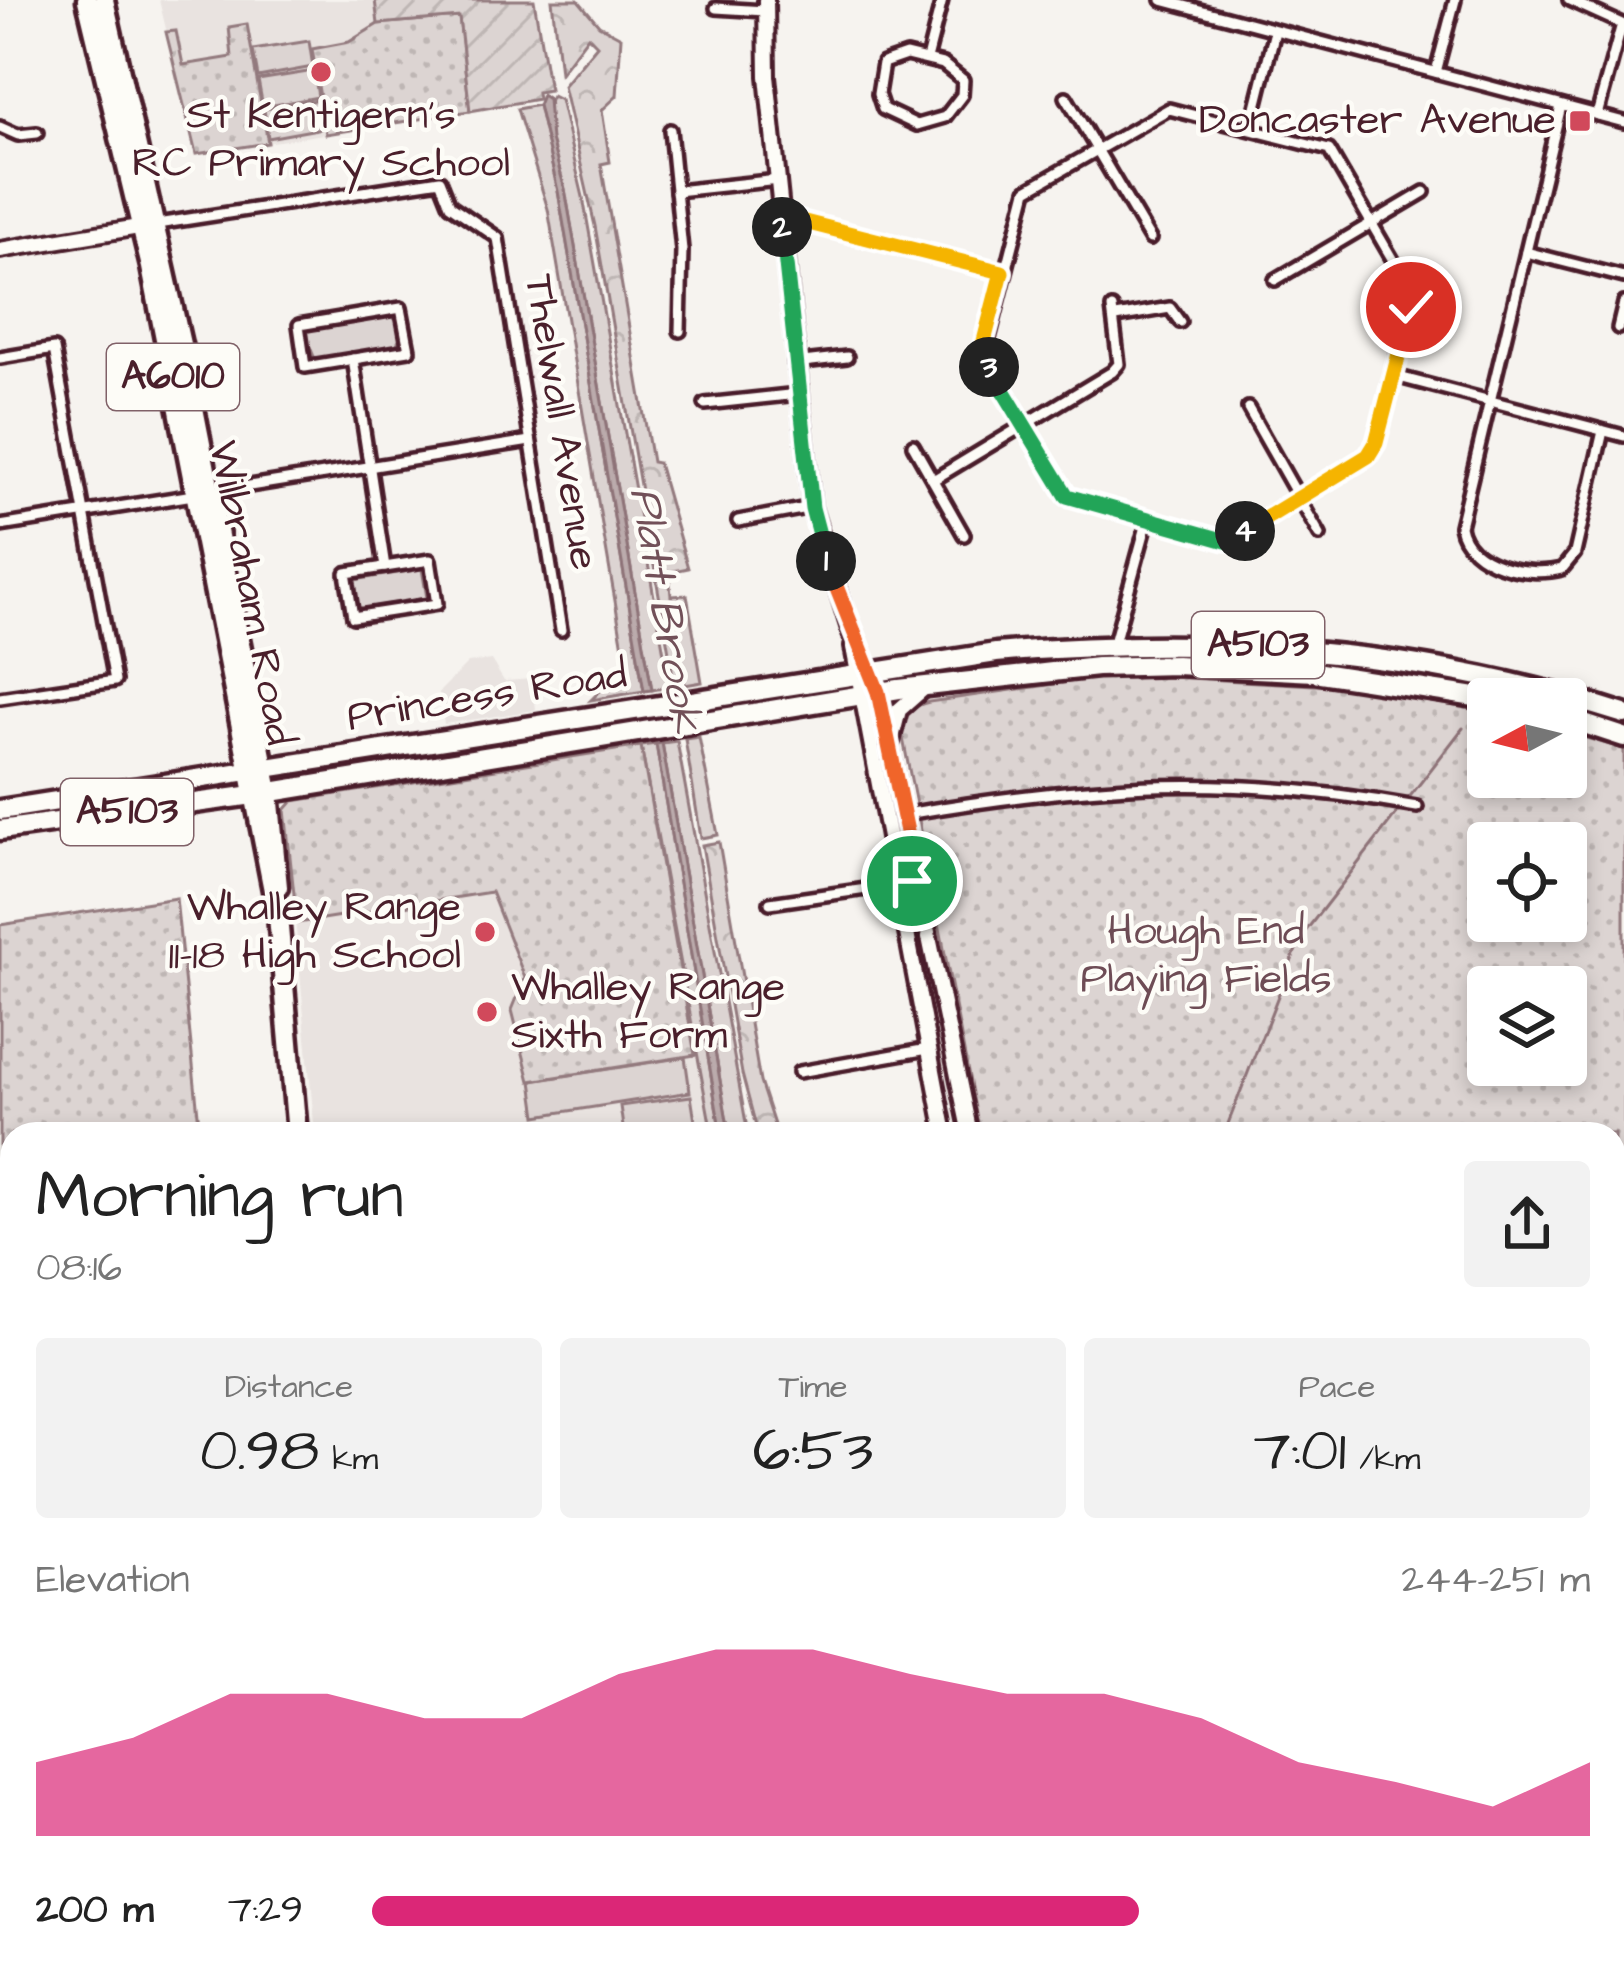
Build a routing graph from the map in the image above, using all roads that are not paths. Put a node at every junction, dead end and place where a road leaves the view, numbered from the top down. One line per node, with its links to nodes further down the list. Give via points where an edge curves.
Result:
1 (87, 0): 27 (highway, Wilbraham Road / A6010)
2 (104, 0): 27 (highway, Wilbraham Road / A6010)
3 (942, 0): 11 (street)
4 (1162, 0): 10 (street)
5 (1456, 0): 12 (street)
6 (1569, 0): 9 (street)
7 (766, 5): 8 (street); 22 (street)
8 (716, 8)
9 (1623, 24): 15 (street)
10 (1275, 31): 12 (street); 17 (street)
11 (927, 59): 11 (street, via 963,80 955,107 931,124 893,118 878,94 883,63 892,56)
12 (1436, 72): 14 (street)
13 (1066, 97): 21 (street)
14 (1562, 106): 15 (street); 30 (street)
15 (1597, 115): 16 (street)
16 (1624, 122)
17 (1251, 127): 21 (street, via 1169,109); 26 (street, via 1329,150)
18 (0, 128): 20 (street)
19 (670, 130): 23 (street)
20 (37, 133)
21 (1096, 147): 28 (street); 31 (street, via 1027,190)
22 (778, 180): 23 (street); 25 (street)
23 (676, 191): 35 (street, via 679,324)
24 (1424, 192): 26 (street)
25 (781, 216): 31 (street); 41 (street)
26 (1374, 220): 33 (street); 42 (street, via 1412,293)
27 (149, 225): 29 (street); 50 (street, Thelwall Avenue, via 440,180 450,205 498,238); 54 (highway, Wilbraham Road / A6010)
28 (1150, 238)
29 (0, 250)
30 (1526, 252): 32 (street); 44 (street)
31 (1002, 272): 47 (street, via 984,358)
32 (1624, 277)
33 (1275, 280)
34 (1624, 303): 37 (street)
35 (665, 320)
36 (1180, 322): 47 (street, via 1170,308 1114,312 1119,364)
37 (1618, 328)
38 (847, 357): 41 (street)
39 (0, 358): 57 (street, via 54,349)
40 (353, 359): 40 (street, via 305,367 299,325 401,308 409,350); 52 (street)
41 (794, 363): 43 (street)
42 (1395, 376): 44 (street); 55 (street, via 1368,456)
43 (798, 394): 45 (street); 56 (street)
44 (1490, 401): 48 (street); 48 (street, via 1460,526 1463,544 1478,557 1536,572 1568,563)
45 (705, 404)
46 (1247, 408): 55 (street)
47 (1022, 427): 53 (street); 58 (street, via 1067,496)
48 (1603, 431): 49 (street)
49 (1624, 436)
50 (530, 440): 52 (street); 64 (street, Thelwall Avenue)
51 (913, 445): 53 (street)
52 (370, 465): 54 (street); 63 (street)
53 (933, 480): 61 (street)
54 (203, 492): 57 (street); 75 (highway, Wilbraham Road / A6010)
55 (1301, 500): 58 (street, via 1226,541); 62 (street)
56 (812, 508): 59 (street); 66 (street)
57 (84, 512): 60 (street); 69 (street, via 115,681)
58 (1148, 519): 65 (street)
59 (738, 521)
60 (0, 526)
61 (964, 535)
62 (1320, 535)
63 (385, 567): 63 (street, via 430,560 437,604 353,617 346,574)
64 (561, 630)
65 (1114, 643): 66 (highway, Princess Road / A5103, via 997,652); 70 (highway, Princess Road / A5103, via 1369,656 1502,680)
66 (867, 685): 67 (highway, Princess Road / A5103); 71 (highway, Princess Road / A5103, via 703,720); 71 (highway, Princess Road / A5103, via 699,700); 74 (street); 82 (street)
67 (924, 688): 68 (highway, Princess Road / A5103, via 1176,664 1314,672); 74 (street, via 899,710)
68 (1467, 696)
69 (0, 698)
70 (1624, 714)
71 (639, 720): 75 (highway, Princess Road / A5103); 76 (highway, Princess Road / A5103)
72 (1587, 725): 73 (highway)
73 (1624, 737)
74 (889, 750): 81 (street)
75 (256, 770): 76 (highway, Wilbraham Road / A6010); 78 (highway, Princess Road / A5103)
76 (261, 794): 80 (highway, Princess Road / A5103); 86 (highway, Wilbraham Road / A6010)
77 (1417, 807): 79 (street, via 1300,787 1152,783 1029,792)
78 (0, 810)
79 (906, 814)
80 (0, 830)
81 (917, 880): 82 (street); 88 (street)
82 (894, 884): 83 (street); 84 (street)
83 (770, 903)
84 (928, 1049): 85 (street); 87 (street)
85 (799, 1072)
86 (296, 1122)
87 (943, 1122)
88 (967, 1122)

